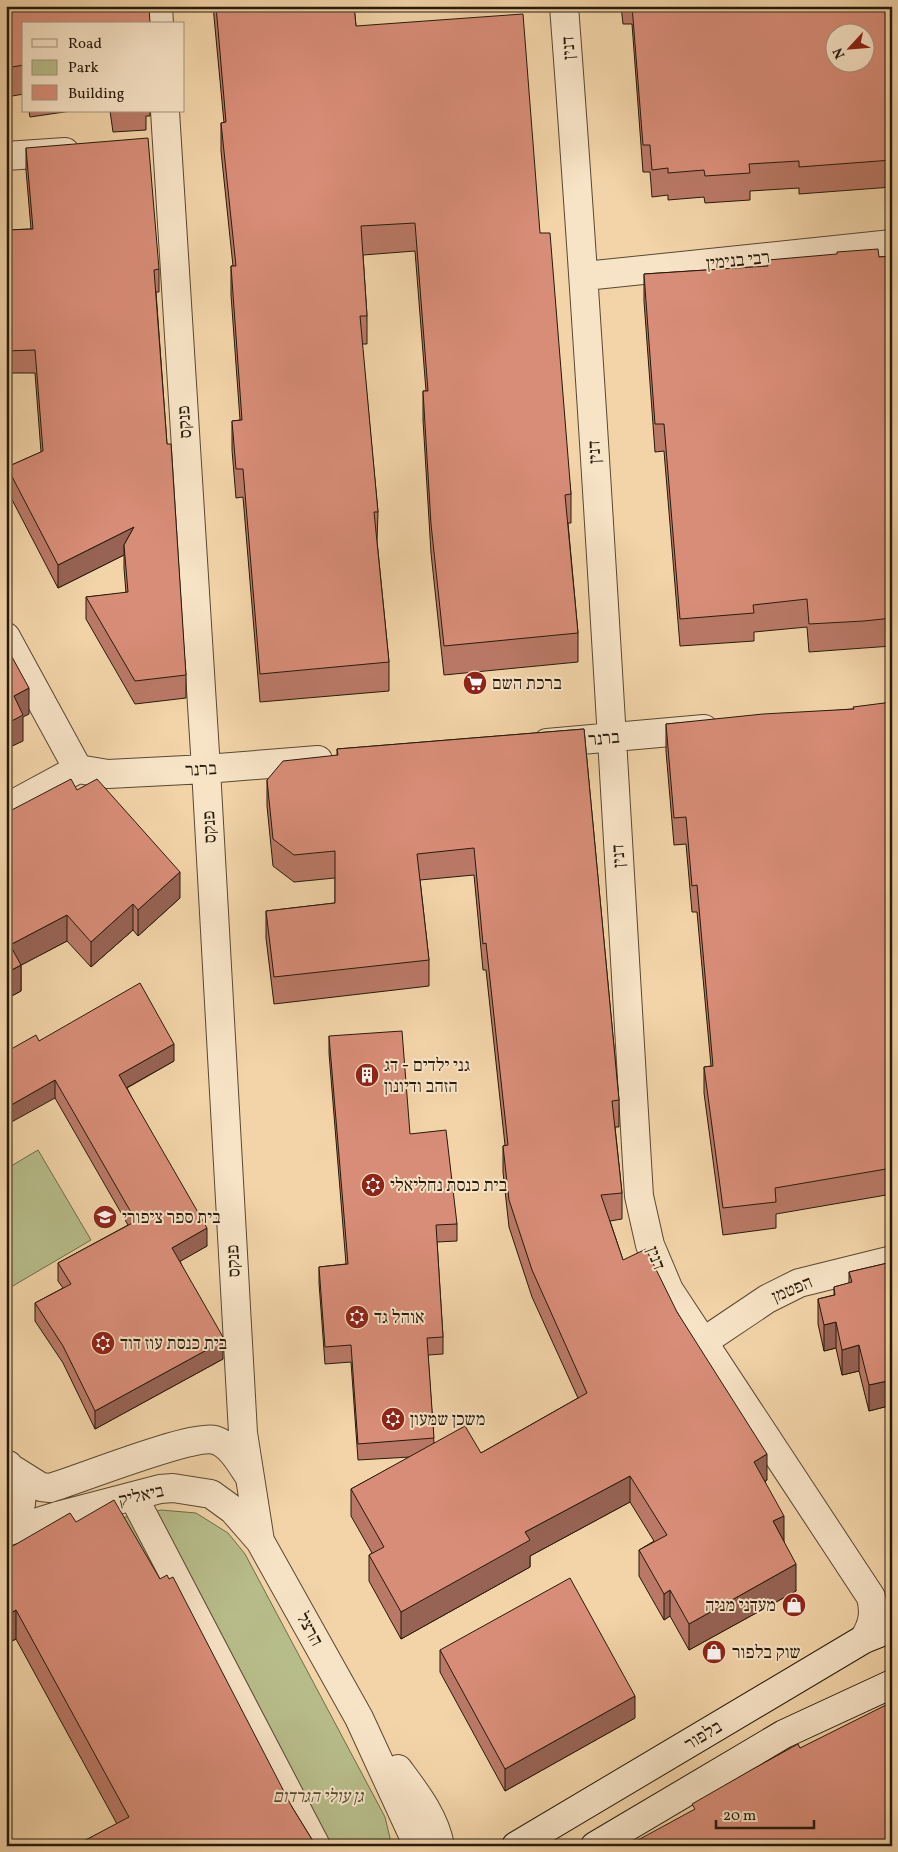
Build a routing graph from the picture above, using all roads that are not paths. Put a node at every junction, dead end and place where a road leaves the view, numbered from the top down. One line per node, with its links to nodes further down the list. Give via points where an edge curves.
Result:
1 (158, 6): 3 (street)
2 (564, 6): 10 (street, דנין)
3 (160, 22)
4 (165, 112): 5 (street, פנקס)
5 (167, 144): 6 (street); 17 (street, פנקס)
6 (139, 146)
7 (91, 150): 8 (street)
8 (6, 156)
9 (892, 244): 10 (street, רבי בנימין)
10 (585, 276): 13 (street, דנין)
11 (6, 637): 16 (street)
12 (727, 727): 13 (street, ברנר)
13 (610, 738): 14 (street, ברנר); 20 (street, דנין, via 639,1196 650,1245 669,1290)
14 (524, 744)
15 (341, 758): 17 (street, ברנר)
16 (78, 769): 17 (street, ברנר, via 108,774); 18 (street)
17 (206, 770): 22 (street, פנקס, via 242,1423)
18 (6, 808)
19 (892, 1260): 20 (street, הפטמן, via 799,1283 767,1299)
20 (703, 1342): 27 (street, דנין, via 871,1597 872,1626)
21 (8, 1465): 22 (street, ביאליק, via 31,1482 50,1488 204,1438 230,1449); 24 (street, via 22,1491 22,1505)
22 (249, 1477): 25 (street, פנקס)
23 (133, 1496): 24 (street, ביאליק); 25 (street, ביאליק, via 172,1488 211,1494 233,1510); 30 (street)
24 (8, 1531)
25 (260, 1541): 29 (street, הרצל)
26 (892, 1628): 27 (street, בלפור)
27 (864, 1639): 33 (street, בלפור)
28 (892, 1684): 34 (street, via 784,1734)
29 (359, 1718): 31 (street, הרצל); 32 (street, הרצל, via 426,1810 438,1832)
30 (316, 1846)
31 (418, 1846)
32 (440, 1846)
33 (516, 1846)
34 (595, 1846)

